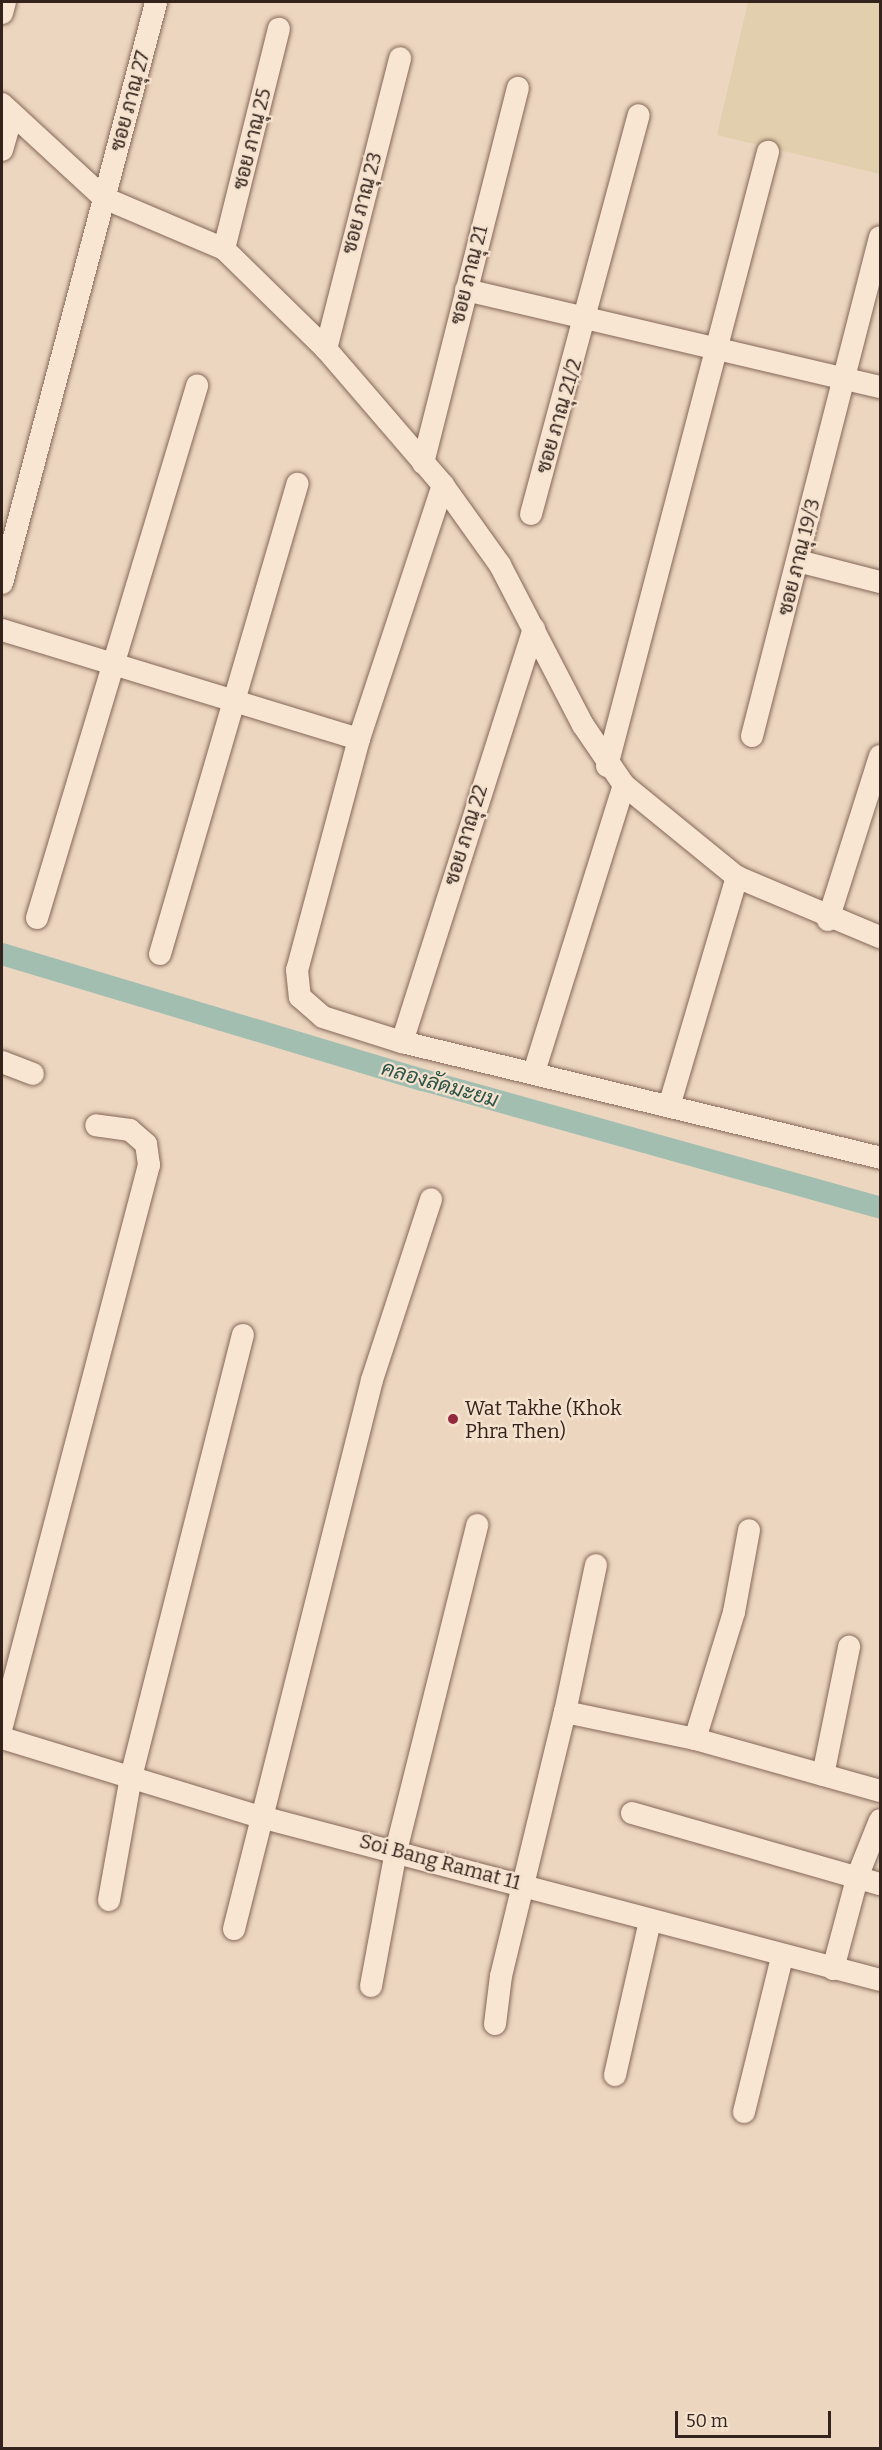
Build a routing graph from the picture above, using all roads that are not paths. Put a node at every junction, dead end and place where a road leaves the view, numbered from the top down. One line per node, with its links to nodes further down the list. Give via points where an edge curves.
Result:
1 (5, 2): 3 (street)
2 (156, 3): 11 (street, ซอย ภาณุ 27)
3 (2, 13)
4 (279, 29): 13 (street, ซอย ภาณุ 25)
5 (400, 58): 16 (street, ซอย ภาณุ 23)
6 (518, 88): 14 (street, ซอย ภาณุ 21)
7 (7, 109): 9 (street); 11 (street)
8 (639, 115): 15 (street, ซอย ภาณุ 21/2)
9 (2, 150)
10 (768, 152): 17 (street)
11 (104, 198): 13 (street); 27 (street, ซอย ภาณุ 27)
12 (880, 237): 18 (street, ซอย ภาณุ 19/3)
13 (224, 249): 16 (street)
14 (466, 290): 15 (street); 21 (street, ซอย ภาณุ 21)
15 (587, 318): 17 (street); 24 (street, ซอย ภาณุ 21/2)
16 (326, 349): 21 (street)
17 (714, 349): 18 (street); 35 (street)
18 (843, 377): 20 (street); 25 (street, ซอย ภาณุ 19/3)
19 (197, 386): 30 (street)
20 (880, 387)
21 (423, 463): 23 (street)
22 (297, 484): 31 (street)
23 (443, 485): 28 (street, via 500,565); 33 (street)
24 (531, 514)
25 (798, 561): 26 (street); 32 (street, ซอย ภาณุ 19/3)
26 (880, 582)
27 (2, 583)
28 (534, 629): 35 (street); 42 (street, ซอย ภาณุ 22)
29 (2, 630): 30 (street)
30 (112, 664): 31 (street); 38 (street)
31 (231, 697): 33 (street); 41 (street)
32 (752, 736)
33 (359, 740): 42 (street, via 296,985 300,997 323,1017)
34 (880, 759): 39 (street)
35 (607, 766): 36 (street)
36 (624, 785): 37 (street); 44 (street)
37 (737, 877): 39 (street); 46 (street)
38 (37, 918)
39 (828, 920): 40 (street)
40 (880, 937)
41 (160, 954)
42 (402, 1042): 44 (street)
43 (2, 1062): 45 (street)
44 (534, 1072): 46 (street)
45 (33, 1074)
46 (670, 1103): 48 (street)
47 (96, 1125): 56 (street, via 130,1130 146,1144 148,1165)
48 (880, 1158)
49 (431, 1199): 63 (street, via 372,1380)
50 (243, 1335): 60 (street)
51 (477, 1525): 65 (street)
52 (749, 1530): 58 (street, via 734,1612)
53 (596, 1565): 55 (street)
54 (849, 1647): 59 (street)
55 (565, 1712): 58 (street); 67 (street)
56 (2, 1726)
57 (2, 1738): 60 (street, Soi Bang Ramat 11)
58 (695, 1739): 59 (street)
59 (823, 1775): 61 (street)
60 (131, 1777): 63 (street, Soi Bang Ramat 11); 69 (street)
61 (880, 1791)
62 (632, 1813): 66 (street, via 776,1858)
63 (261, 1817): 65 (street, Soi Bang Ramat 11); 71 (street)
64 (880, 1820): 66 (street)
65 (396, 1851): 67 (street, Soi Bang Ramat 11); 75 (street)
66 (858, 1875): 68 (street); 73 (street)
67 (522, 1884): 70 (street, Soi Bang Ramat 11); 76 (street)
68 (880, 1884)
69 (109, 1900)
70 (650, 1921): 72 (street, Soi Bang Ramat 11); 77 (street)
71 (234, 1929)
72 (782, 1957): 73 (street, Soi Bang Ramat 11); 78 (street)
73 (833, 1969): 74 (street, Soi Bang Ramat 11)
74 (880, 1980)
75 (371, 1986)
76 (495, 2024)
77 (615, 2074)
78 (744, 2112)

